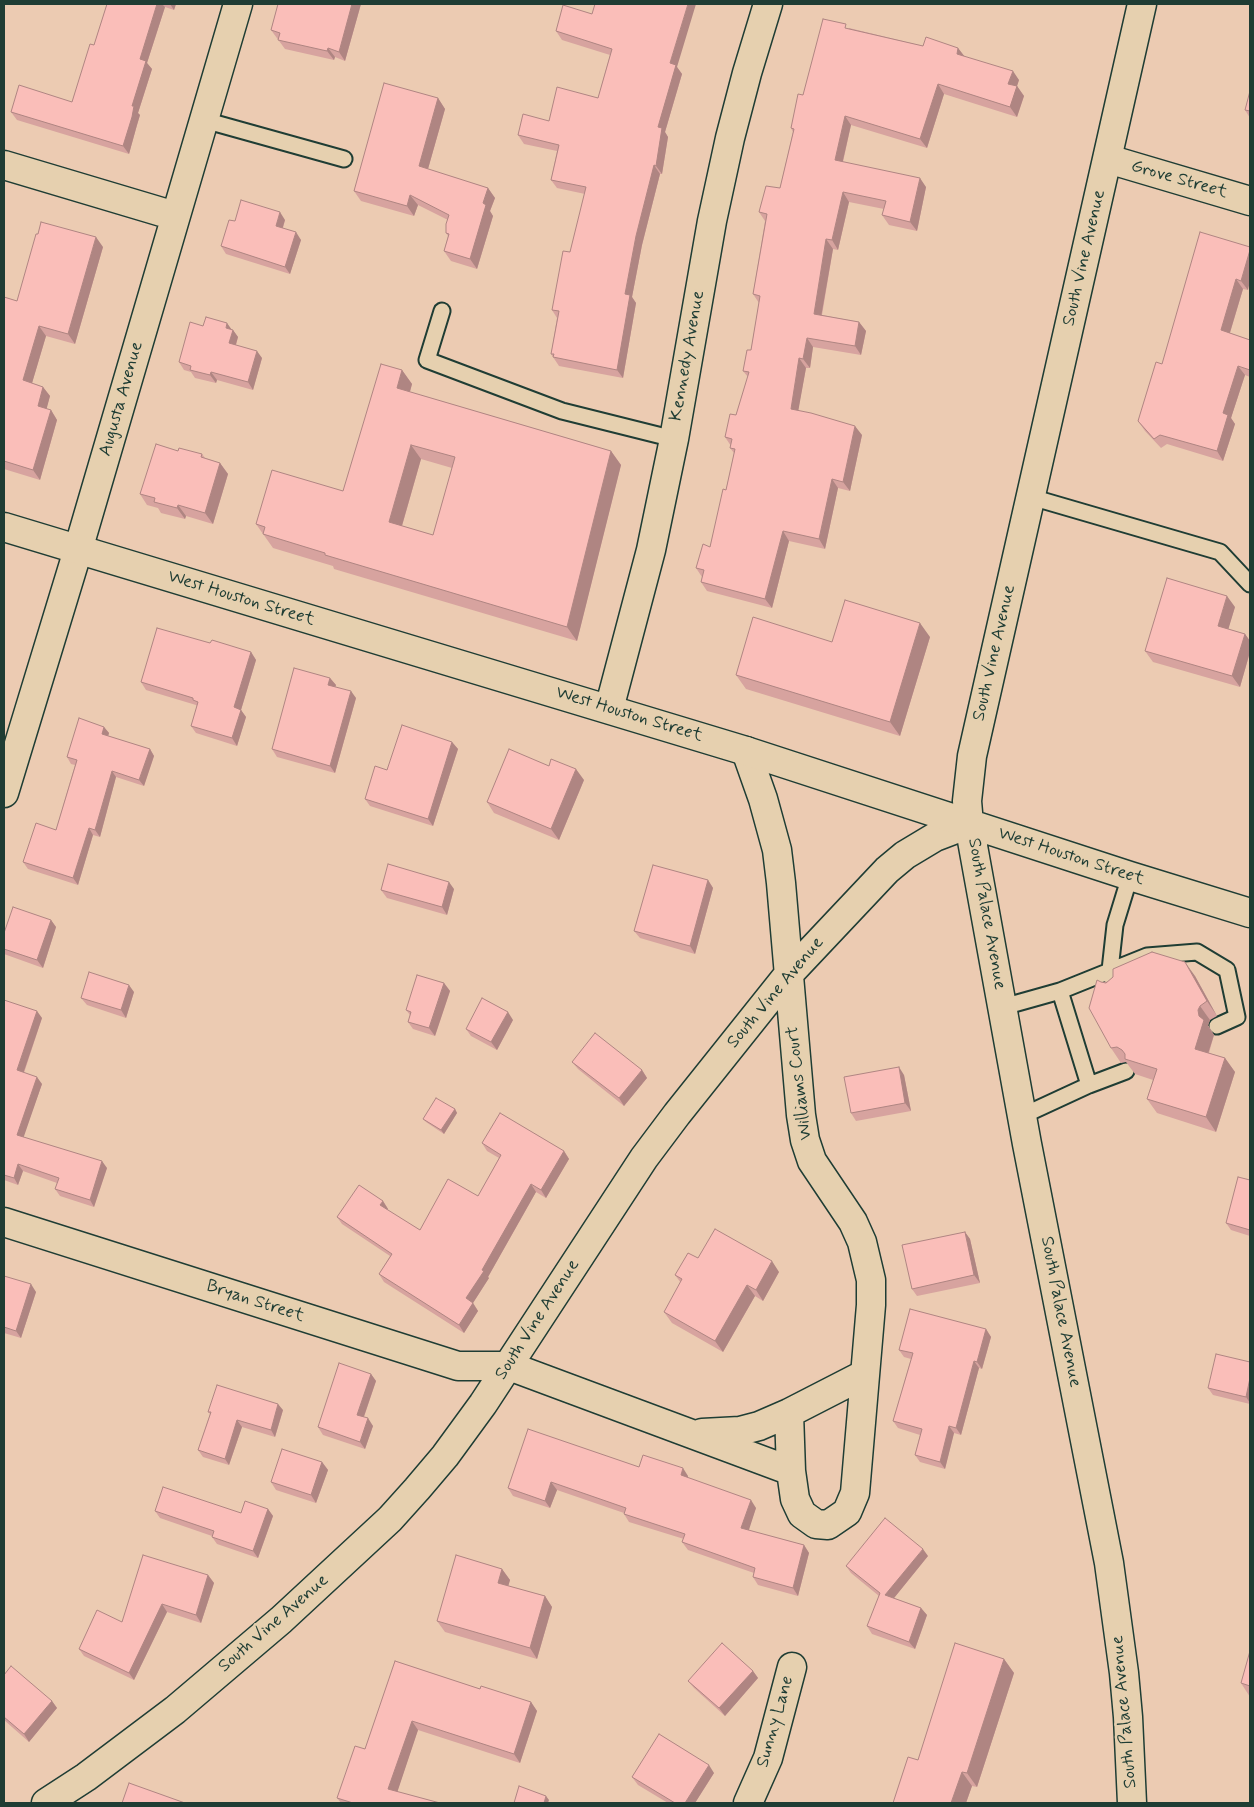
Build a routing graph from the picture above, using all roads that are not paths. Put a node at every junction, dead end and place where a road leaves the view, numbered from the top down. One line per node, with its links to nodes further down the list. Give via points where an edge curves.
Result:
1 (238, 4): 4 (street, Augusta Avenue)
2 (768, 4): 11 (street, Kennedy Avenue, via 747,73 714,212)
3 (1142, 4): 6 (street, South Vine Avenue)
4 (204, 120): 5 (lane); 9 (street, Augusta Avenue)
5 (344, 159)
6 (1108, 160): 8 (street, Grove Street); 12 (street, South Vine Avenue)
7 (4, 165): 9 (street)
8 (1250, 200)
9 (175, 216): 14 (street, Augusta Avenue)
10 (442, 311): 11 (lane, via 427,360 562,411)
11 (674, 439): 16 (street, Kennedy Avenue, via 651,550)
12 (1031, 497): 15 (lane, via 1220,552); 19 (street, South Vine Avenue, via 972,756 967,802)
13 (4, 527): 14 (street, West Houston Street)
14 (78, 550): 16 (street, West Houston Street); 18 (street, Augusta Avenue)
15 (1250, 584)
16 (609, 709): 17 (street, West Houston Street)
17 (746, 750): 19 (street, West Houston Street); 25 (street, Williams Court, via 777,850)
18 (4, 793)
19 (969, 824): 20 (street, West Houston Street); 25 (street, South Vine Avenue, via 935,838 887,870); 28 (street, South Palace Avenue)
20 (1130, 876): 21 (street, West Houston Street); 23 (lane, via 1115,925)
21 (1250, 913)
22 (1147, 956): 23 (lane); 24 (lane); 29 (lane, via 1197,952 1227,970 1237,1017)
23 (1110, 970): 26 (lane); 27 (lane)
24 (1154, 970)
25 (788, 975): 34 (street, South Vine Avenue, via 644,1158); 35 (street, Williams Court, via 805,1140 812,1161 853,1222 871,1280)
26 (1114, 988)
27 (1060, 991): 28 (lane); 31 (lane)
28 (1002, 1007): 32 (street, South Palace Avenue)
29 (1217, 1026)
30 (1126, 1071): 31 (lane)
31 (1089, 1086): 32 (lane)
32 (1022, 1116): 42 (street, South Palace Avenue, via 1108,1563 1126,1699)
33 (4, 1222): 34 (street, Bryan Street, via 458,1366)
34 (509, 1366): 37 (street); 40 (street, South Vine Avenue, via 445,1456 417,1490 358,1550 175,1710)
35 (865, 1374): 36 (street); 38 (street, Williams Court, via 855,1492 847,1512 828,1525 816,1524 802,1514 795,1499)
36 (788, 1413): 37 (street, via 740,1431); 38 (street, Williams Court)
37 (688, 1433): 38 (street)
38 (791, 1471)
39 (792, 1667): 41 (street, Sunny Lane, via 768,1758)
40 (46, 1803)
41 (748, 1803)
42 (1132, 1803)

